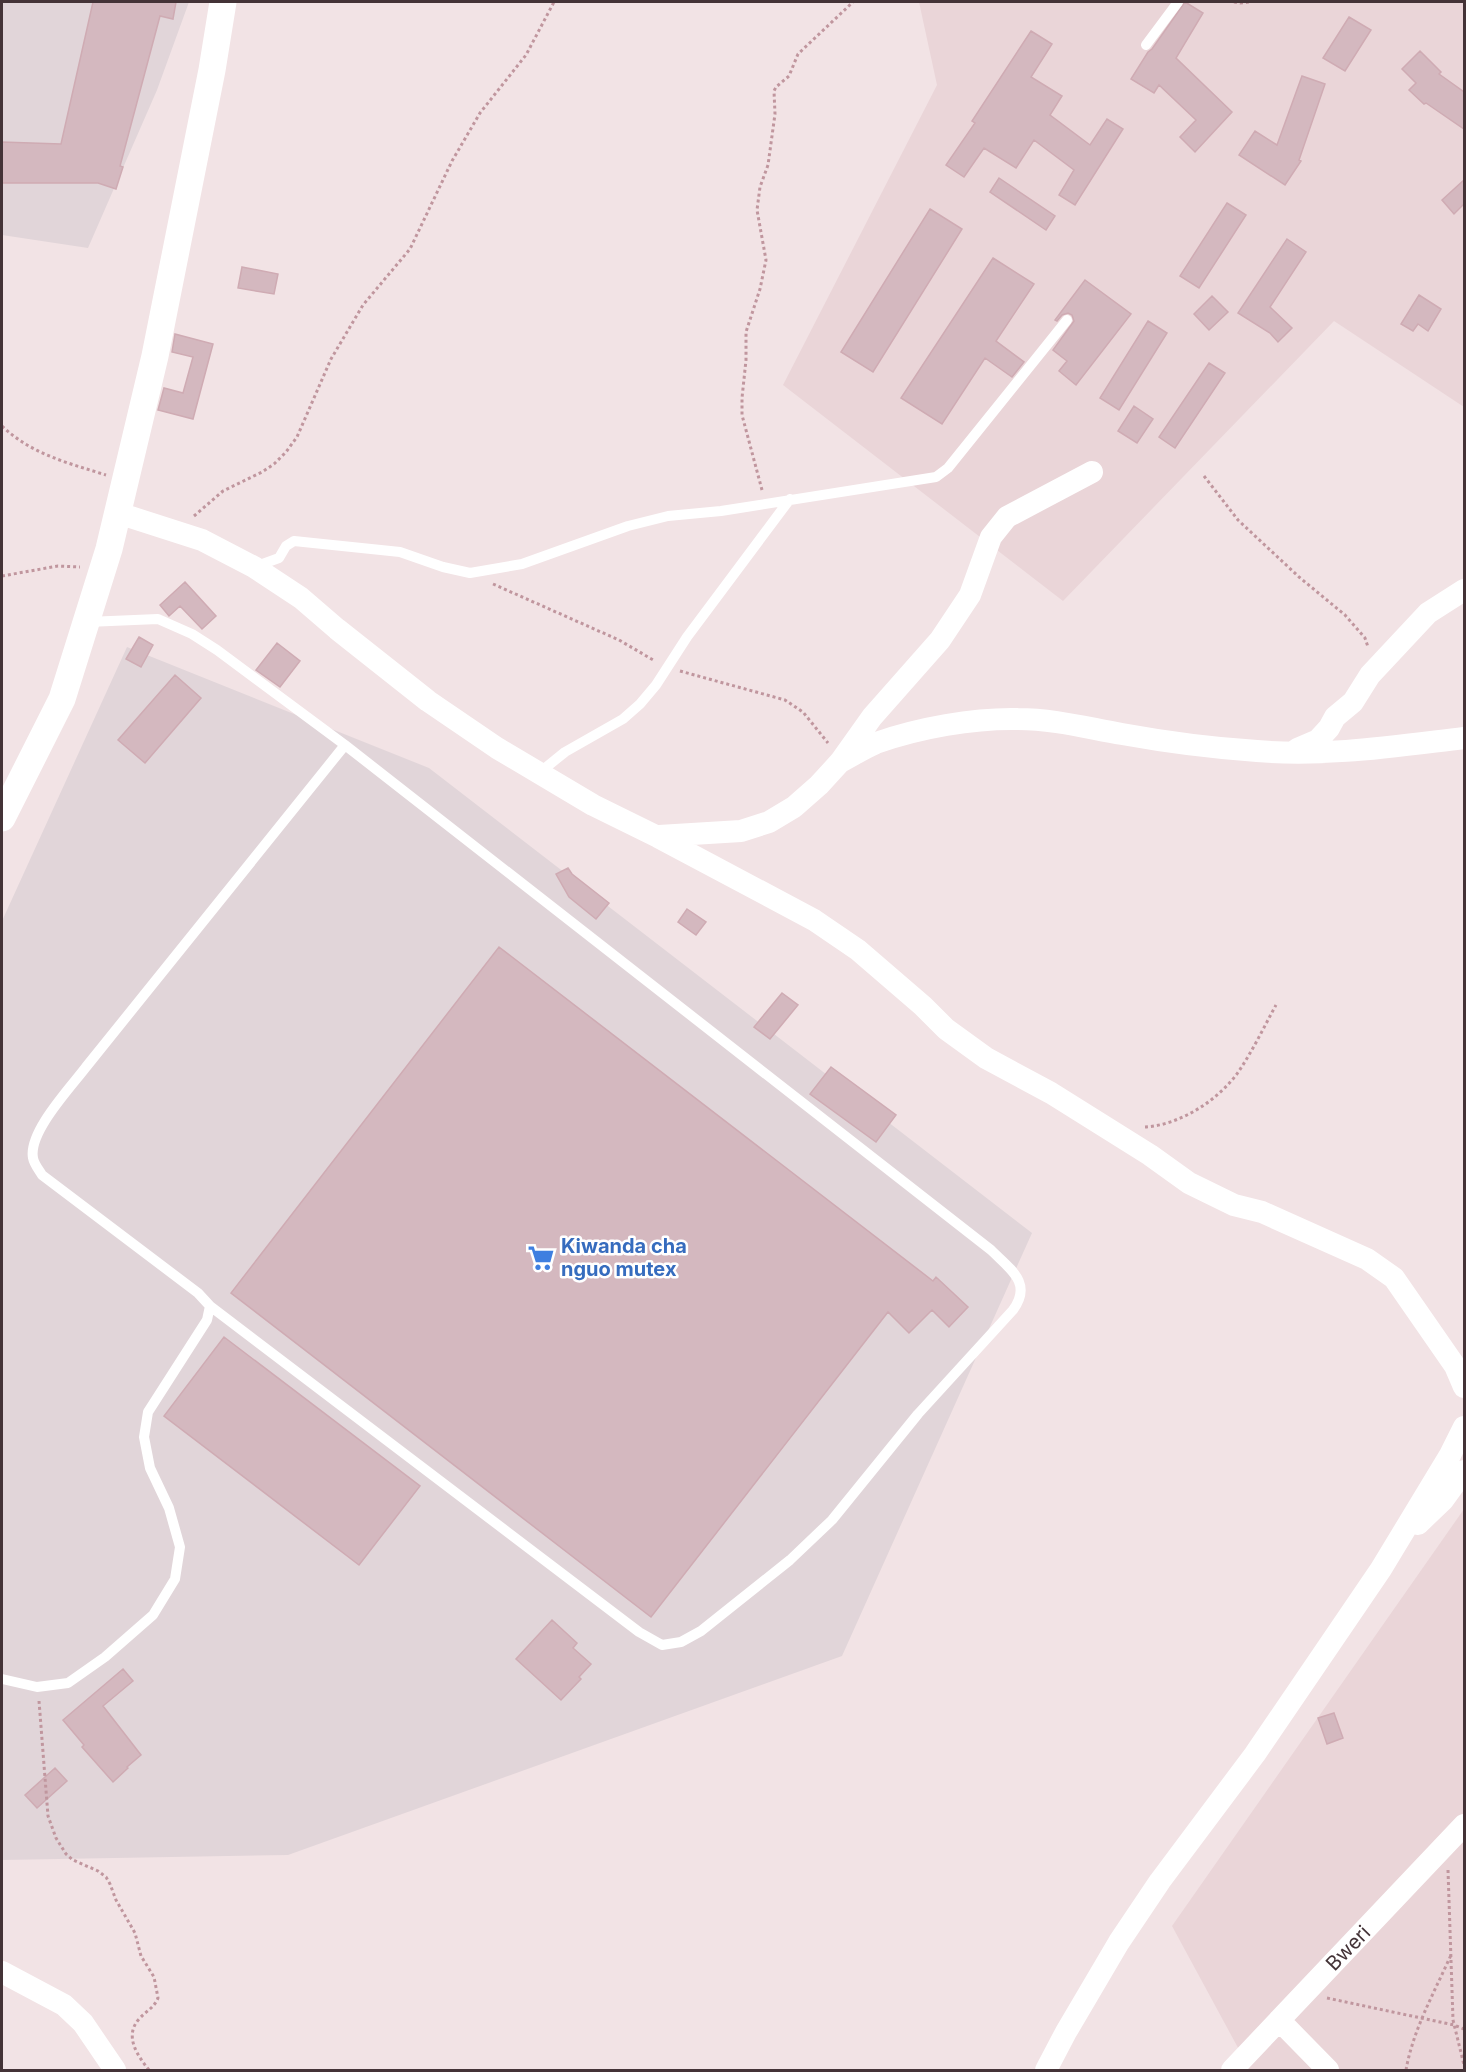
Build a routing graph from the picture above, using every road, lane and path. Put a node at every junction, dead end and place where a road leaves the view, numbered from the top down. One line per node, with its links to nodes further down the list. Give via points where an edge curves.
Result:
1 (223, 2): 12 (street, via 155,356)
2 (554, 2): 16 (path, via 526,56 480,113 410,249 363,305 331,359 297,437 274,464 223,491)
3 (853, 2): 14 (path, via 798,54 789,76 774,91 768,165 757,210 766,260 746,332 742,398 742,415)
4 (1178, 2): 7 (lane)
5 (1234, 2): 6 (path)
6 (1250, 2)
7 (1146, 45)
8 (1067, 320): 13 (lane, via 948,468 936,477)
9 (2, 426): 12 (path, via 33,450)
10 (1092, 472): 28 (street, via 1007,517 991,537 970,595 940,640 872,717)
11 (1204, 476): 24 (path, via 1238,520 1335,606 1365,638)
12 (125, 480): 15 (street)
13 (790, 499): 14 (lane); 23 (lane)
14 (766, 503): 19 (lane, via 668,516 522,564)
15 (118, 513): 16 (street); 18 (street)
16 (175, 531): 17 (street, via 202,540)
17 (254, 567): 19 (lane, via 279,558 294,541 400,552); 29 (street, via 301,598 428,701)
18 (103, 569): 20 (path, via 58,566); 22 (street)
19 (470, 573): 23 (path, via 619,640)
20 (2, 576)
21 (1464, 590): 24 (street, via 1428,614)
22 (86, 622): 26 (lane, via 158,619 177,626 217,650); 30 (street, via 62,699)
23 (668, 668): 28 (path, via 785,700 819,730); 29 (lane, via 640,704 622,719 579,743)
24 (1370, 675): 27 (street, via 1353,702 1335,717 1318,740)
25 (1464, 738): 27 (street, via 1335,752)
26 (345, 745): 34 (lane, via 86,1067 46,1119 33,1144 33,1160 42,1175); 34 (lane, via 991,1250 1017,1278 1021,1300 918,1414 832,1520 782,1567 701,1631 681,1642 662,1645 639,1632)
27 (1284, 753): 28 (street, via 1190,744 1020,719 971,721 894,738)
28 (840, 762): 31 (street, via 794,807 769,822 741,831)
29 (539, 774): 31 (street)
30 (2, 818)
31 (658, 837): 33 (street, via 814,920 858,951 946,1029 986,1058)
32 (1276, 1005): 33 (path, via 1239,1072 1196,1110 1148,1127)
33 (1107, 1128): 35 (street, via 1214,1196 1341,1246 1383,1269 1394,1278 1437,1337)
34 (210, 1306): 40 (lane, via 207,1320 148,1412 144,1437 150,1468 169,1508 180,1547 175,1579 153,1615 105,1658 68,1683)
35 (1464, 1387)
36 (1464, 1427): 38 (street)
37 (1464, 1471): 38 (street, via 1427,1518)
38 (1399, 1539): 53 (street, via 1262,1744 1119,1942)
39 (2, 1679): 40 (lane)
40 (37, 1687): 52 (path, via 52,1828 66,1854 106,1877 154,1977 158,1998 133,2028 132,2040)
41 (1464, 1825): 42 (street, Bweri)
42 (1447, 1844): 43 (path); 45 (street, Bweri)
43 (1452, 1954): 46 (path); 48 (path)
44 (2, 1972): 51 (street, via 64,2005 83,2023)
45 (1304, 1993): 46 (path); 47 (street, Bweri)
46 (1422, 2019): 48 (path); 56 (path)
47 (1279, 2020): 54 (street, Bweri); 55 (street)
48 (1454, 2025): 49 (path); 50 (path)
49 (1464, 2029)
50 (1464, 2065)
51 (115, 2070)
52 (148, 2070)
53 (1046, 2070)
54 (1232, 2070)
55 (1328, 2070)
56 (1406, 2070)

